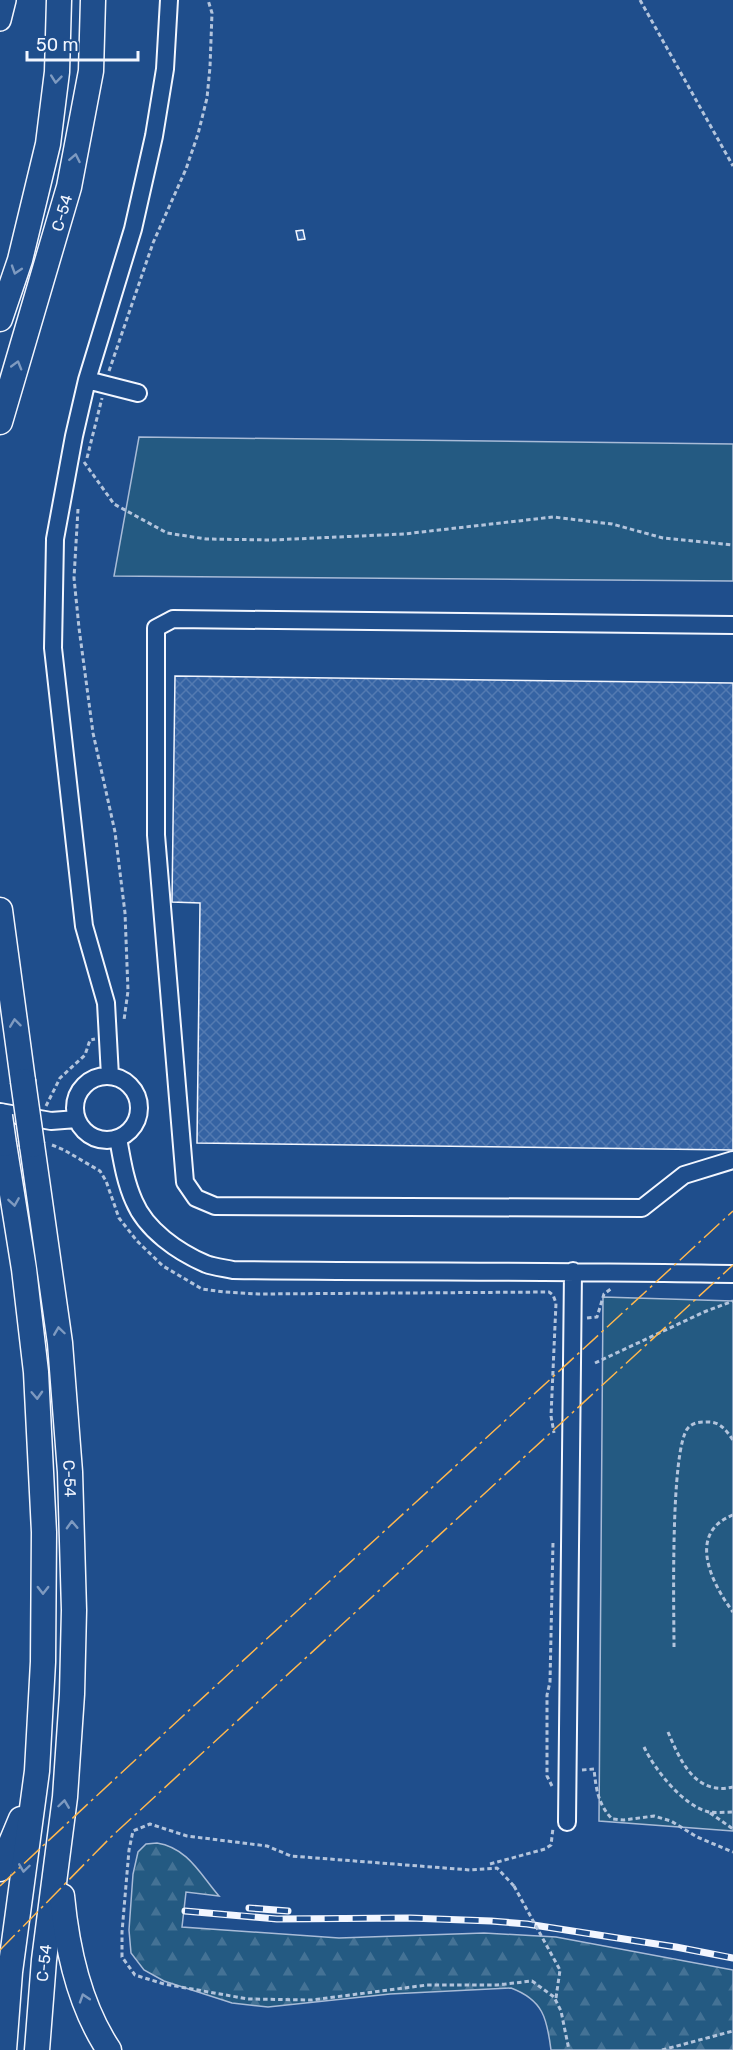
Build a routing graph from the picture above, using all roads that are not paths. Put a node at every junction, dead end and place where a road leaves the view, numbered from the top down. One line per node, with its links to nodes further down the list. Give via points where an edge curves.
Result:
1 (5, 0): 5 (main road)
2 (59, 0): 6 (highway, C-54 / C-54, one-way to 6, via 57,72 48,144 20,260)
3 (93, 0): 9 (highway, C-54 / C-54, one-way to 3, via 69,187 91,71)
4 (169, 0): 7 (street, via 165,69 154,136 133,229)
5 (0, 20)
6 (0, 319)
7 (87, 380): 8 (street); 12 (street, via 55,539 53,648 84,926 106,1003)
8 (138, 393)
9 (0, 422)
10 (733, 625): 16 (street, via 173,618 156,628 156,835 185,1182 196,1198 215,1206 642,1208 684,1175)
11 (0, 910): 21 (highway, C-54 / C-54, one-way to 11, bridge, via 72,1694 70,1472 38,1144 22,1081)
12 (110, 1076): 14 (street, via 99,1077 82,1089 75,1108); 15 (street, via 129,1085 139,1104 134,1125)
13 (0, 1114): 14 (street, via 51,1121); 19 (highway, C-54, one-way to 19, bridge, via 36,1372 44,1532)
14 (77, 1119): 15 (street, via 98,1139)
15 (118, 1138): 17 (street, via 134,1203 148,1224 184,1253 208,1265 233,1270)
16 (733, 1160)
17 (573, 1271): 18 (street); 20 (street)
18 (733, 1274)
19 (37, 1771): 22 (highway); 23 (highway, C-54, one-way to 23, via 10,1972)
20 (560, 1821)
21 (57, 1854): 24 (highway, C-54 / C-54); 25 (highway, one-way to 21, via 87,2007 75,1971 65,1930)
22 (0, 1869)
23 (4, 2050)
24 (37, 2050)
25 (109, 2050)

